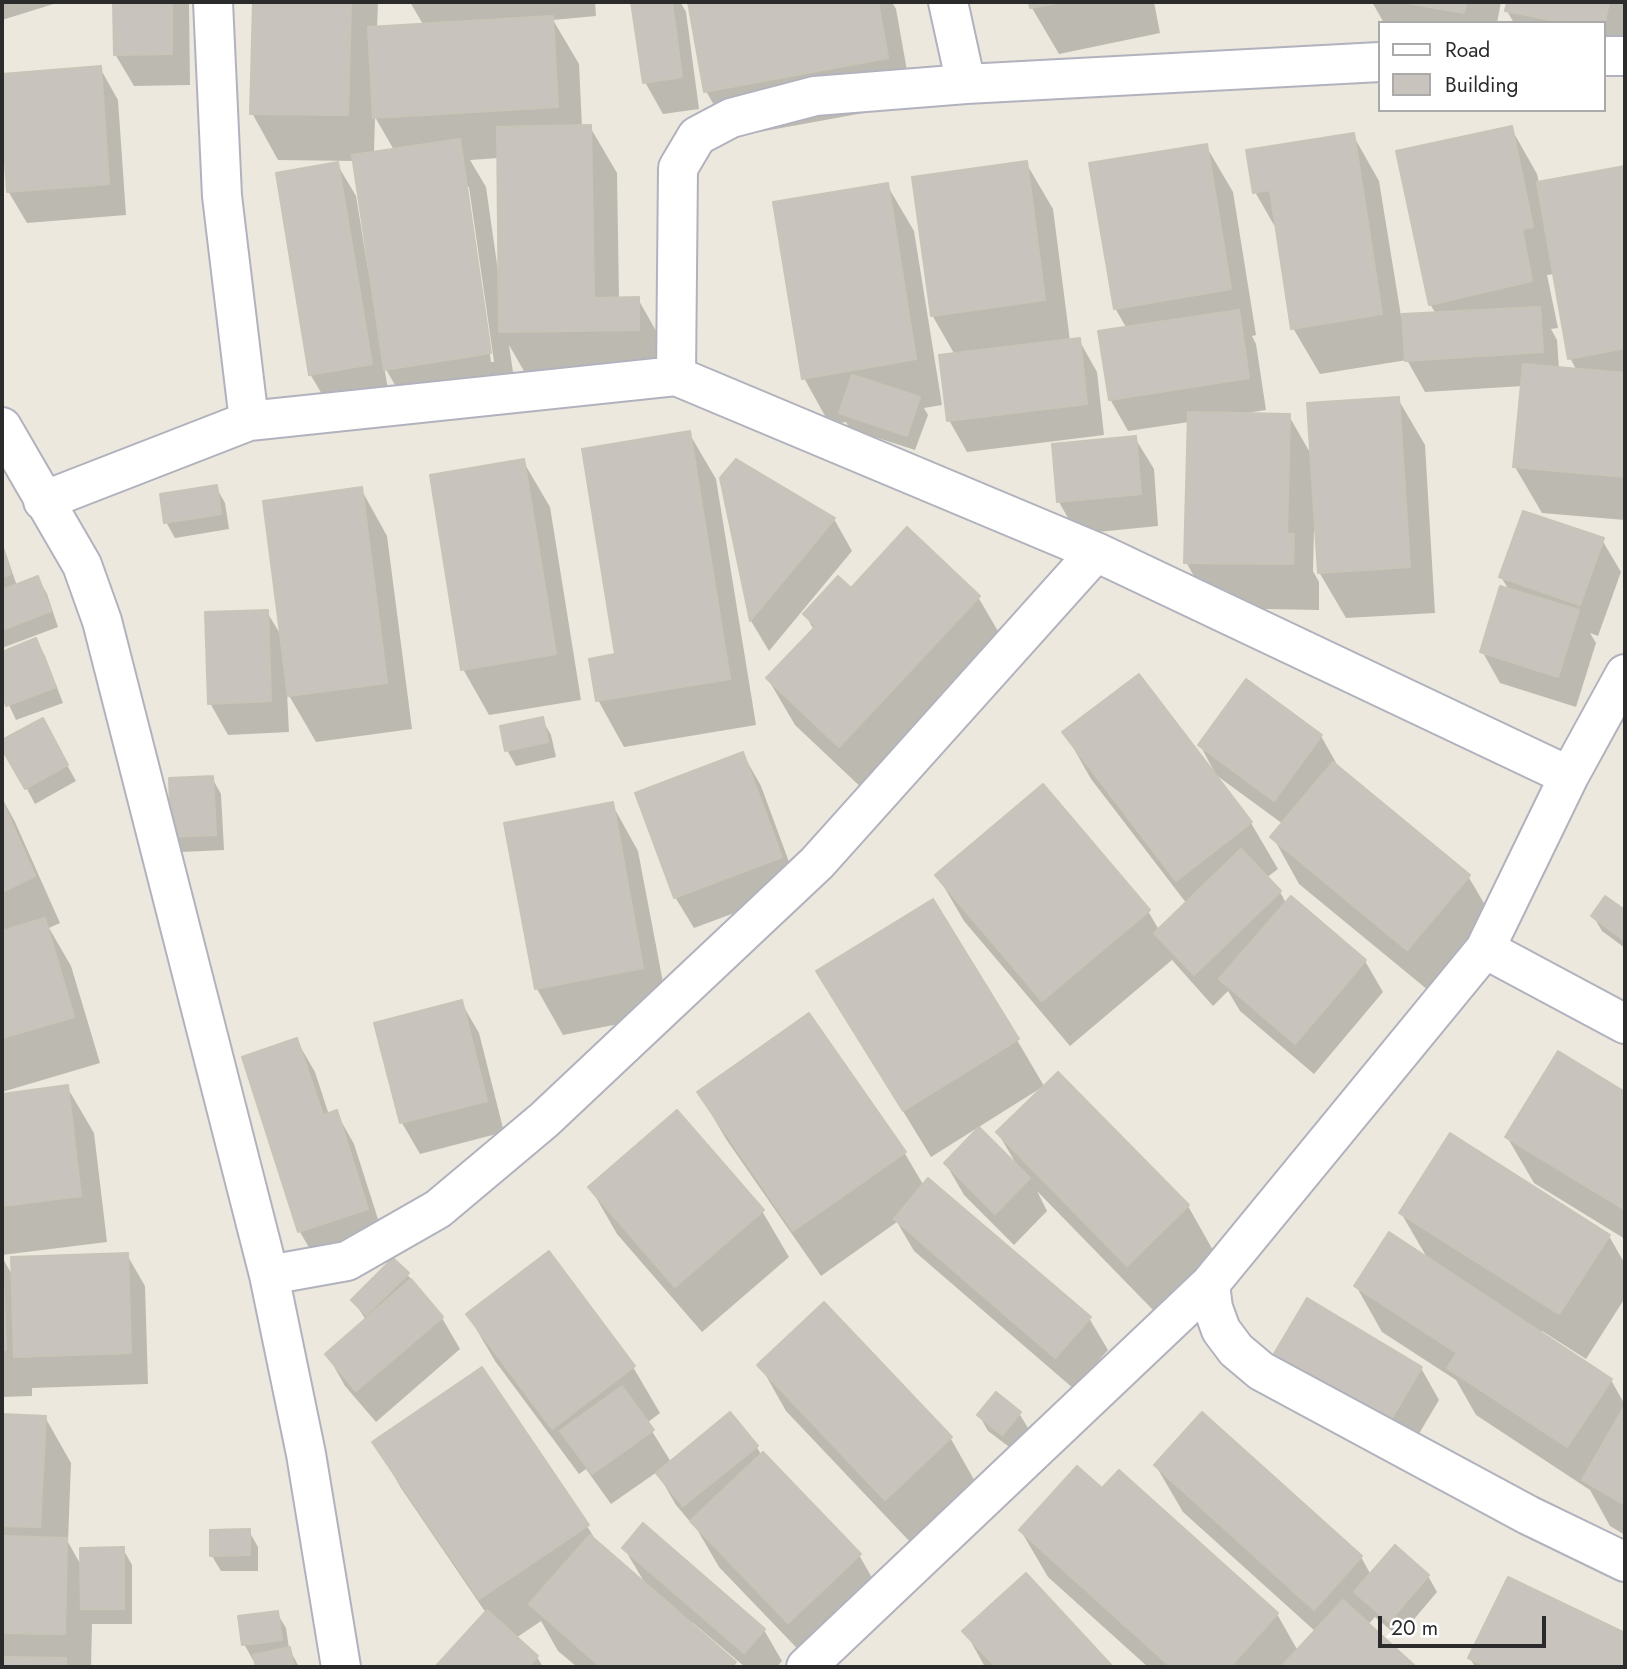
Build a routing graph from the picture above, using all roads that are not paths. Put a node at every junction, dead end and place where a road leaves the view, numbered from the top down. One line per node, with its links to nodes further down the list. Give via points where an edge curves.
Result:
1 (213, 2): 8 (street, via 222,197)
2 (948, 2): 6 (street)
3 (1606, 56): 4 (street)
4 (1625, 56)
5 (1378, 62): 6 (street)
6 (966, 84): 7 (street, via 815,96 731,118 697,136 678,168)
7 (676, 376): 8 (street); 11 (street)
8 (249, 421): 10 (street)
9 (2, 426): 10 (street)
10 (43, 501): 16 (street, via 82,565 102,621)
11 (1096, 552): 13 (street); 16 (street, via 817,863 544,1120 438,1209 347,1261)
12 (1625, 674): 13 (street)
13 (1569, 776): 14 (street)
14 (1485, 949): 15 (street); 17 (street)
15 (1625, 1024)
16 (269, 1275): 19 (street, via 306,1454)
17 (1210, 1284): 18 (street, via 1221,1330 1261,1371); 20 (street)
18 (1625, 1562)
19 (341, 1667)
20 (806, 1667)

